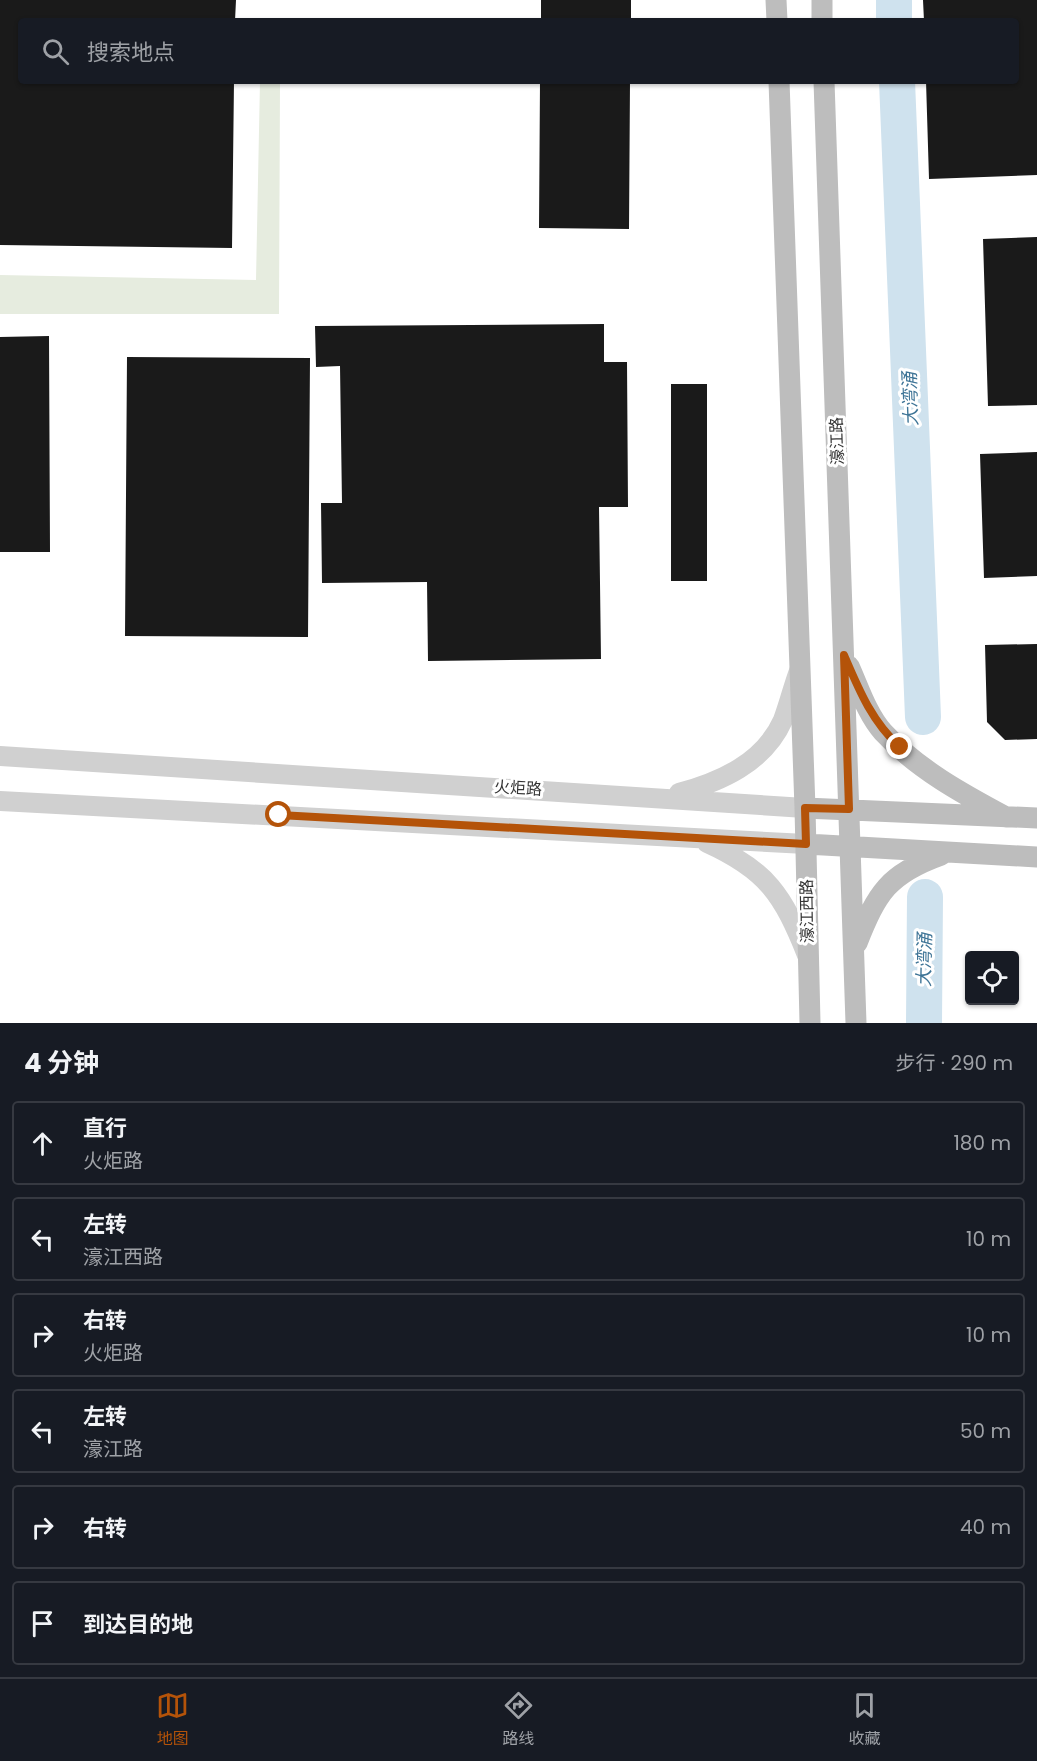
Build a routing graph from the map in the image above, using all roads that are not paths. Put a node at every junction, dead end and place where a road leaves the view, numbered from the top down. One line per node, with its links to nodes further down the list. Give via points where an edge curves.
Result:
1 (776, 0): 3 (main road)
2 (822, 0): 4 (main road)
3 (777, 18)
4 (822, 18)
5 (779, 84): 8 (main road)
6 (824, 84): 7 (main road, 濠江路)
7 (844, 655): 13 (main road, 濠江路); 14 (main road, via 883,732 937,777)
8 (800, 668): 10 (street, via 782,721 754,757 711,784); 12 (main road)
9 (0, 756): 10 (street, 火炬路)
10 (663, 797): 12 (street, 火炬路)
11 (0, 801): 16 (street)
12 (805, 803): 13 (main road, 火炬路); 17 (main road, 濠江西路)
13 (849, 805): 14 (main road, 火炬路); 18 (main road)
14 (1006, 817): 15 (main road, 火炬路)
15 (1037, 818)
16 (696, 838): 17 (street); 22 (street, via 740,857 772,885)
17 (806, 844): 18 (main road); 22 (main road, 濠江西路)
18 (851, 846): 19 (main road); 21 (main road)
19 (950, 852): 20 (main road); 21 (main road, via 916,864 890,881 870,910)
20 (1037, 857)
21 (854, 949): 24 (main road)
22 (808, 957): 23 (main road, 濠江西路)
23 (810, 1023)
24 (856, 1023)

